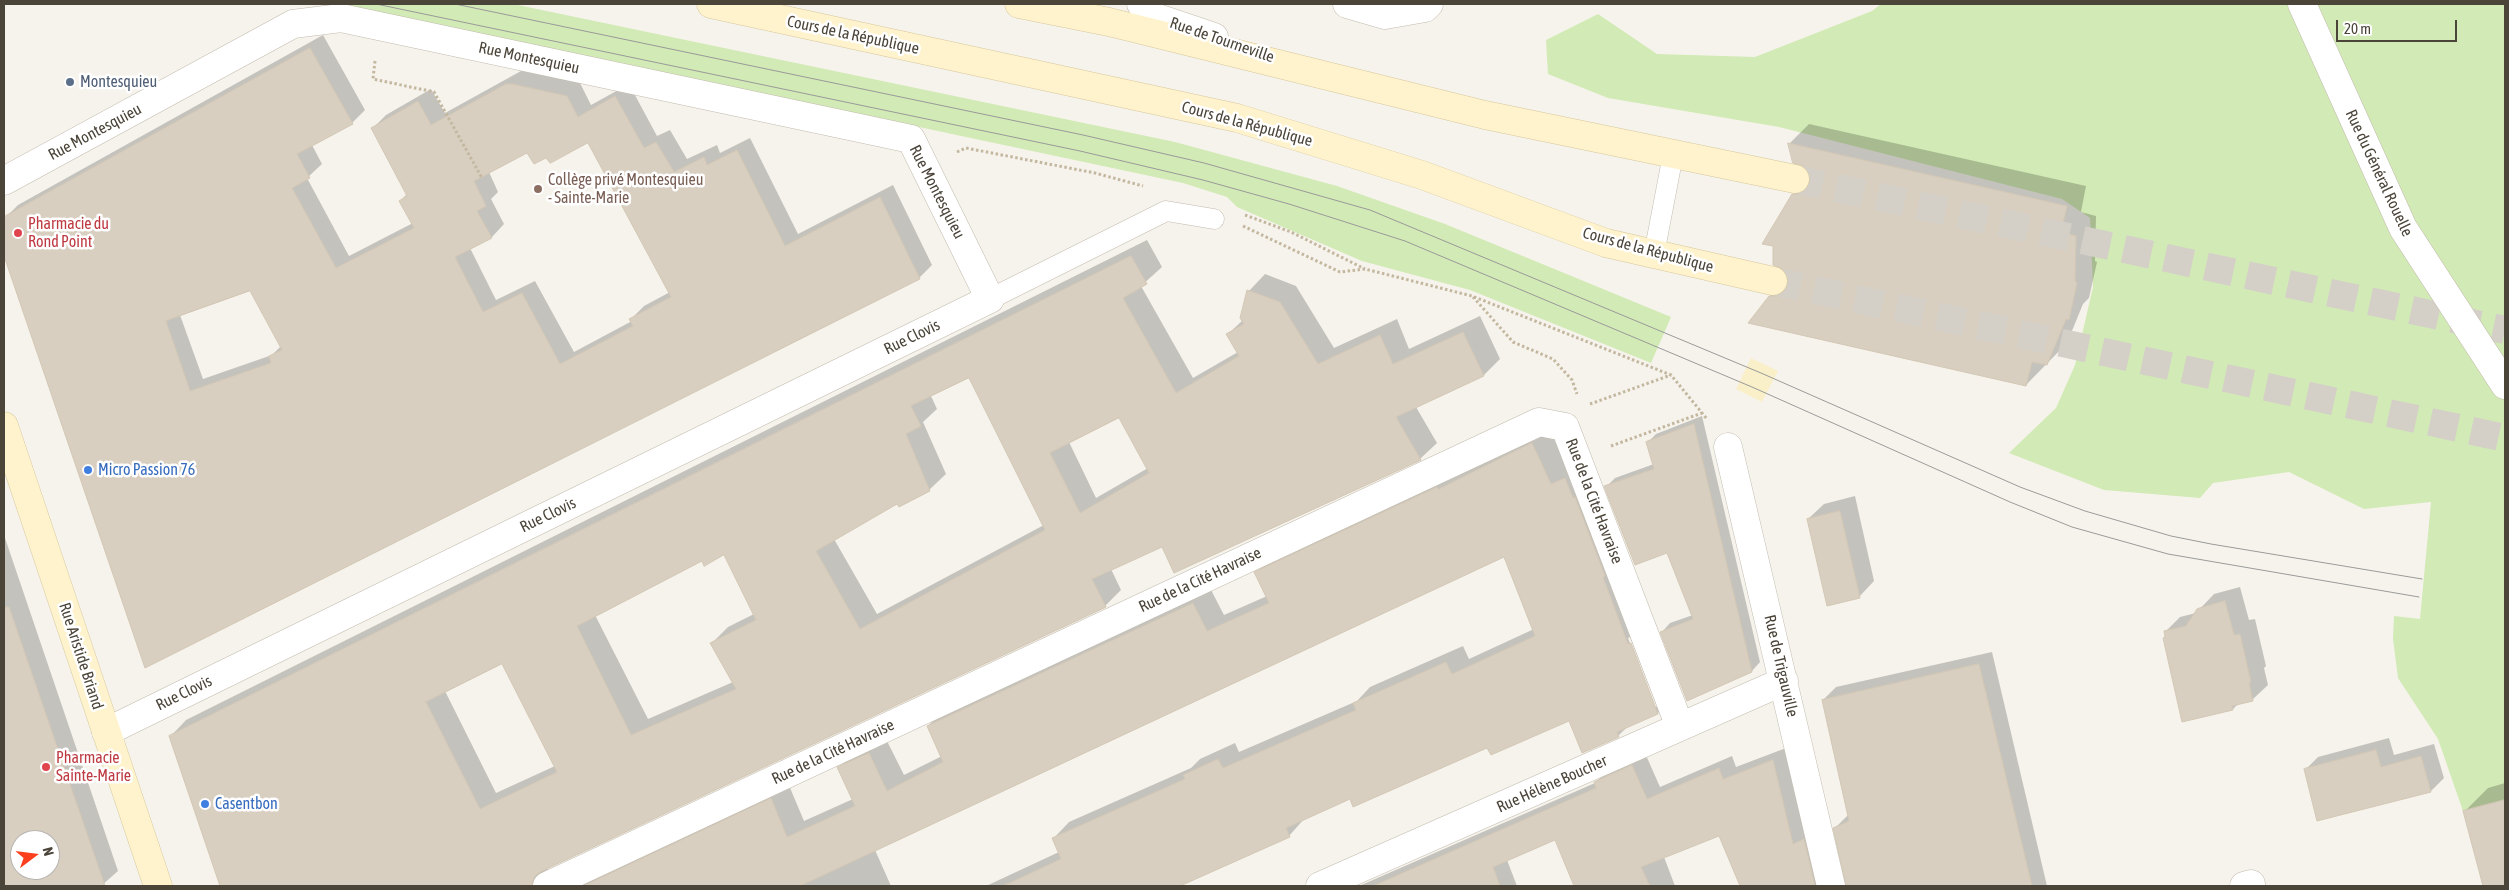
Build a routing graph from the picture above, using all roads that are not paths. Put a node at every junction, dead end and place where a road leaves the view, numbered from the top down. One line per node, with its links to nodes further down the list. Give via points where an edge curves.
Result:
1 (711, 4): 12 (main road, Cours de la République, via 1237,118 1422,175 1606,243)
2 (1019, 4): 7 (main road)
3 (1141, 4): 7 (street, Rue de Tourneville, via 1149,14)
4 (1347, 4): 5 (street, via 1385,15 1425,8)
5 (1430, 4)
6 (2302, 4): 15 (street, Rue du Général Rouelle, via 2403,228)
7 (1308, 70): 8 (main road, via 1485,115)
8 (1673, 155): 9 (main road); 12 (lane)
9 (1796, 179)
10 (4, 181): 14 (street, Rue Montesquieu, via 293,24 341,18 911,139)
11 (1214, 220): 14 (lane, via 1166,211)
12 (1654, 254): 13 (main road, Cours de la République)
13 (1773, 281)
14 (990, 299): 20 (street, Rue Clovis)
15 (2505, 385)
16 (4, 426): 20 (main road, Rue Aristide Briand)
17 (1728, 447): 18 (street, Rue de Trigauville)
18 (1784, 681): 19 (street, Rue Hélène Boucher); 24 (street, Rue de Trigauville)
19 (1680, 727): 22 (street, Rue de la Cité Havraise, via 1565,427 1539,422); 23 (street, Rue Hélène Boucher)
20 (106, 732): 21 (main road, Rue Aristide Briand)
21 (158, 886)
22 (547, 886)
23 (1320, 886)
24 (1831, 886)
25 (2244, 886): 26 (street)
26 (2251, 886)

